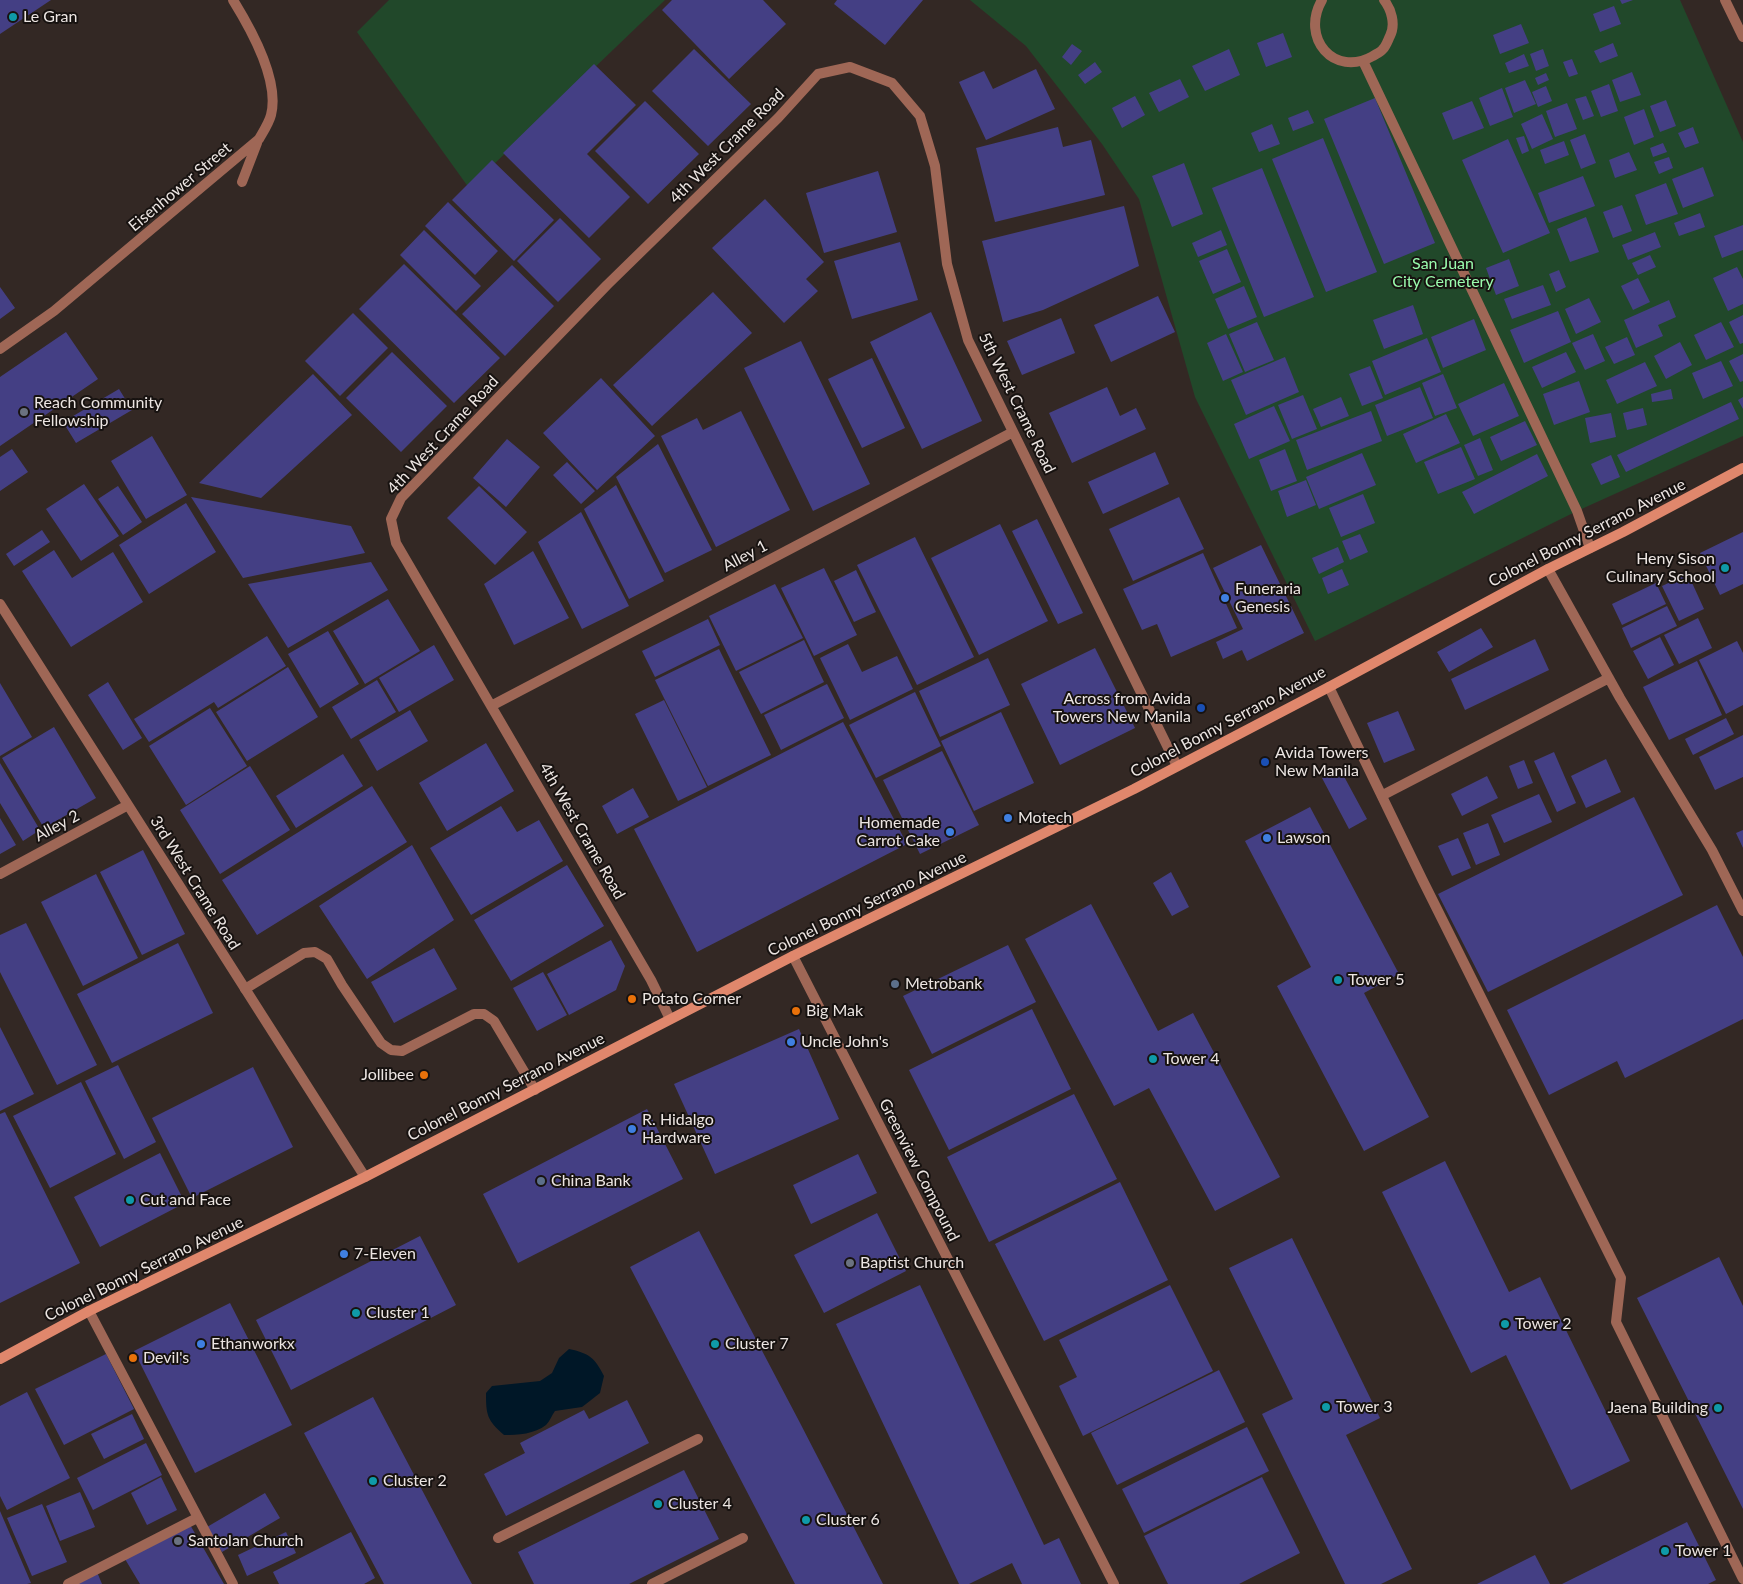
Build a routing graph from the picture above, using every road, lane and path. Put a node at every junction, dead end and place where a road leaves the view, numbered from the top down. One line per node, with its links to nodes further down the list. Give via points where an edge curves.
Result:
1 (233, 0): 8 (street, Eisenhower Street, via 260,52 273,88 271,116)
2 (1322, 0): 6 (street, via 1314,20 1317,40 1329,55 1346,62)
3 (1384, 0): 6 (street, via 1390,8 1393,30 1382,50)
4 (1725, 0): 5 (street)
5 (1743, 37)
6 (1363, 61): 13 (street, via 1577,512)
7 (850, 67): 11 (street, 5th West Crame Road, via 892,83 920,116 935,166 947,264 968,340); 18 (street, 4th West Crame Road, via 818,74 778,118 601,291 402,498 391,519 396,543)
8 (259, 139): 9 (street); 10 (street, Eisenhower Street, via 54,311)
9 (242, 182)
10 (0, 349)
11 (1013, 432): 18 (street, Alley 1); 19 (street, 5th West Crame Road)
12 (1743, 468): 13 (main road, Colonel Bonny Serrano Avenue)
13 (1590, 548): 14 (main road, Colonel Bonny Serrano Avenue)
14 (1548, 569): 16 (street); 17 (main road, Colonel Bonny Serrano Avenue)
15 (0, 604): 21 (street, 3rd West Crame Road)
16 (1609, 678): 20 (street); 23 (street, via 1712,850)
17 (1329, 687): 19 (main road, Colonel Bonny Serrano Avenue); 20 (street)
18 (492, 706): 26 (street, 4th West Crame Road, via 651,980)
19 (1177, 766): 24 (main road, Colonel Bonny Serrano Avenue)
20 (1383, 795): 35 (street, via 1621,1278 1616,1322)
21 (128, 805): 22 (street, Alley 2); 25 (street, 3rd West Crame Road)
22 (0, 874)
23 (1743, 911)
24 (793, 956): 26 (main road, Colonel Bonny Serrano Avenue); 39 (street, Greenview Compound)
25 (245, 989): 27 (street, via 304,953 315,952 327,959 381,1043 391,1050 402,1051 474,1014 484,1014 494,1021); 28 (street, 3rd West Crame Road)
26 (670, 1019): 27 (main road, Colonel Bonny Serrano Avenue)
27 (535, 1090): 28 (main road, Colonel Bonny Serrano Avenue)
28 (365, 1177): 29 (main road, Colonel Bonny Serrano Avenue)
29 (89, 1311): 30 (main road, Colonel Bonny Serrano Avenue); 32 (street)
30 (0, 1359)
31 (698, 1439): 33 (street)
32 (197, 1518): 36 (street); 37 (street)
33 (498, 1538)
34 (743, 1538): 38 (street)
35 (1743, 1579)
36 (68, 1584)
37 (233, 1584)
38 (652, 1584)
39 (1114, 1584)

